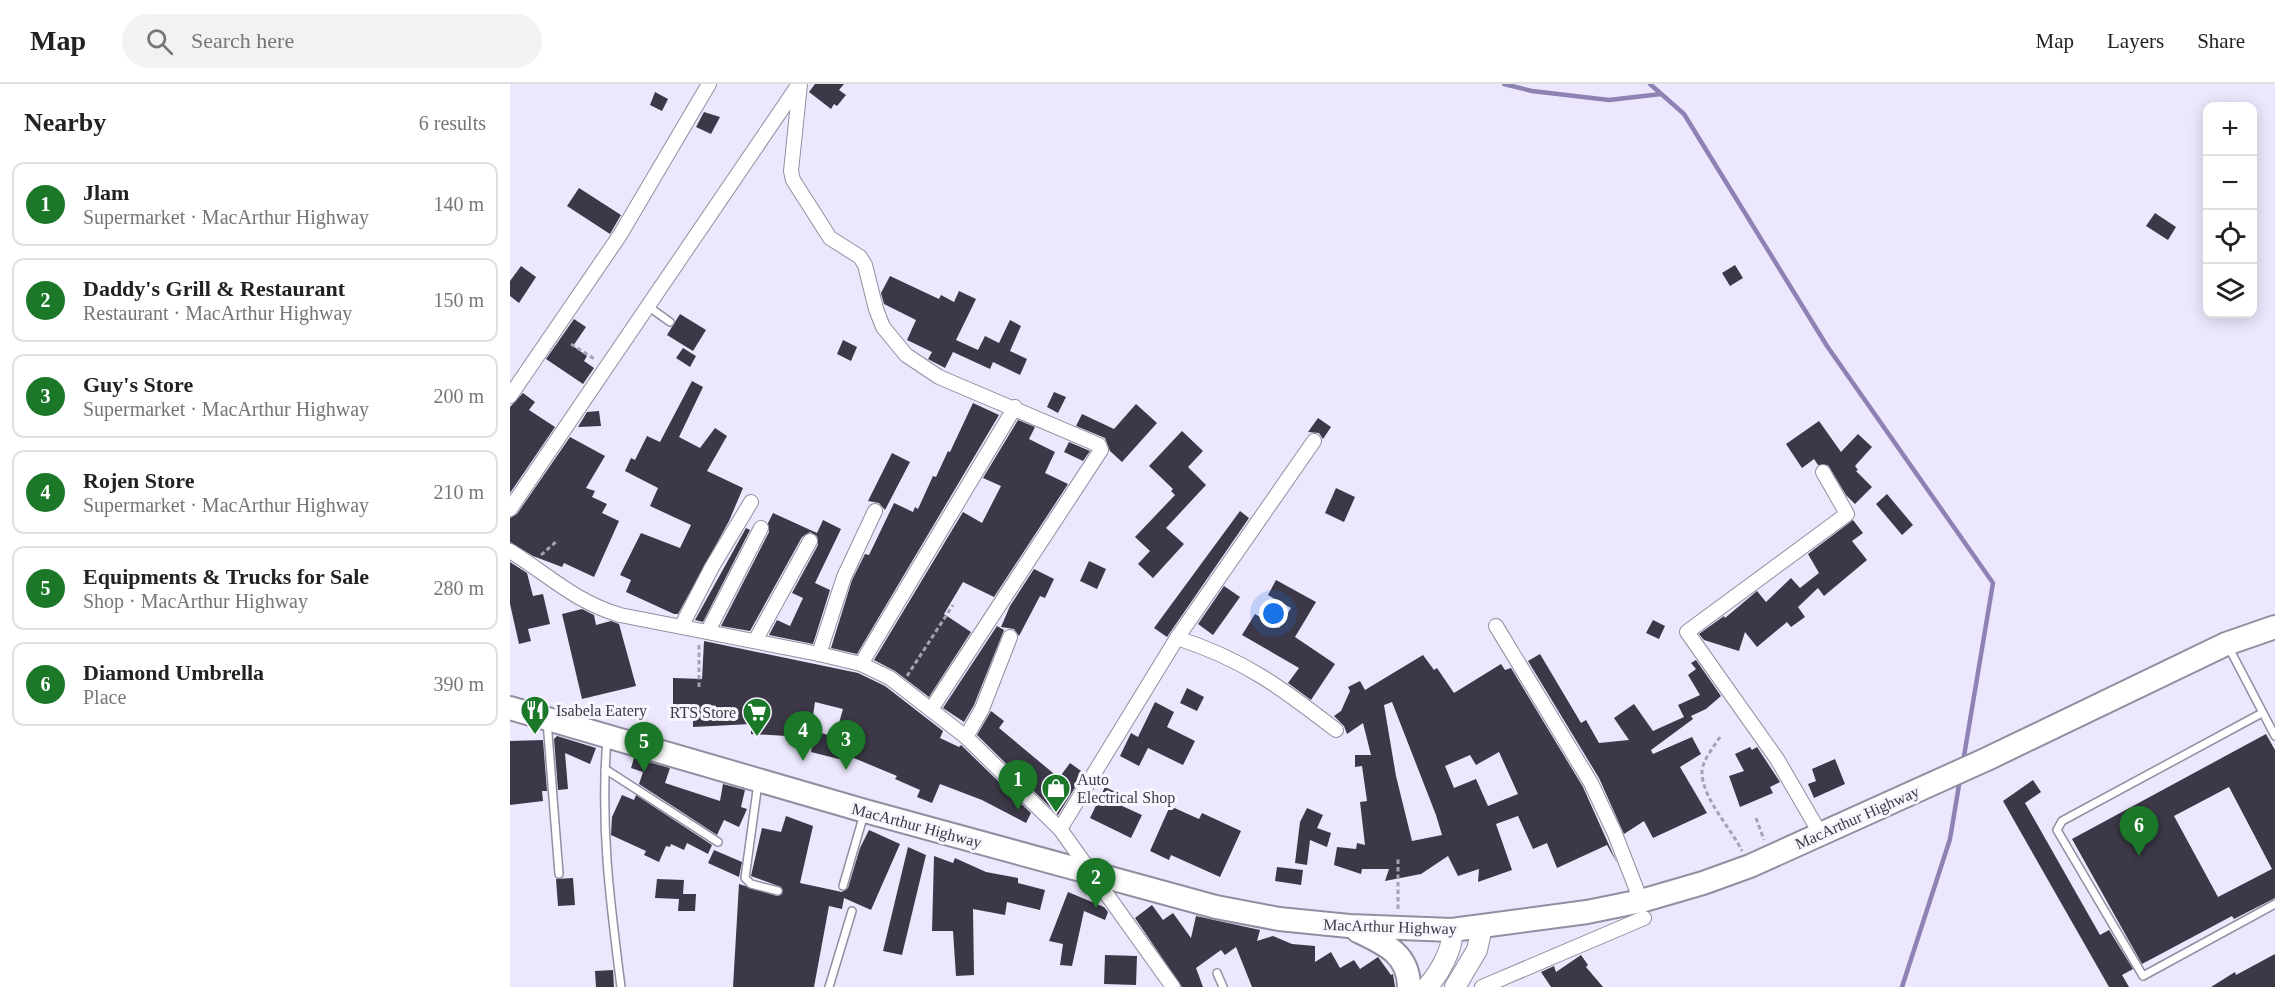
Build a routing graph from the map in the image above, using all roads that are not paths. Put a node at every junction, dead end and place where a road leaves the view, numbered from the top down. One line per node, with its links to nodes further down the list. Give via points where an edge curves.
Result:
1 (709, 84): 5 (street, via 620,235)
2 (800, 84): 3 (street); 6 (street, via 793,180 830,238 860,257 865,265 876,309 892,342 926,371)
3 (649, 307): 4 (lane); 10 (street)
4 (670, 322)
5 (510, 396)
6 (1015, 407): 24 (street); 26 (street, via 1099,445 1101,450)
7 (1314, 441): 20 (street)
8 (1823, 472): 37 (street, via 1847,514 1687,632 1777,759)
9 (751, 502): 15 (street)
10 (510, 509)
11 (875, 511): 23 (street, via 841,586)
12 (761, 528): 18 (street)
13 (810, 541): 21 (street)
14 (510, 551): 15 (street, via 596,608)
15 (682, 625): 18 (street)
16 (1496, 626): 44 (street, via 1591,783 1615,834)
17 (2275, 627): 22 (highway, MacArthur Highway)
18 (704, 630): 21 (street)
19 (1010, 637): 32 (street, via 982,709)
20 (1177, 638): 29 (street, via 1250,667); 36 (street)
21 (755, 641): 23 (street)
22 (2226, 644): 27 (lane); 37 (highway, MacArthur Highway, via 1987,759)
23 (819, 654): 24 (street)
24 (861, 664): 26 (street, via 878,670)
25 (510, 708): 28 (highway, MacArthur Highway)
26 (932, 708): 32 (street)
27 (2262, 713): 30 (lane); 43 (lane, via 2062,821 2057,830 2143,976)
28 (547, 719): 31 (highway, MacArthur Highway); 40 (lane)
29 (1336, 730)
30 (2275, 736)
31 (608, 737): 33 (lane); 34 (highway, MacArthur Highway)
32 (966, 737): 36 (street)
33 (605, 769): 38 (lane); 50 (lane, via 606,869)
34 (759, 780): 35 (highway, MacArthur Highway); 42 (lane, via 745,878 751,884)
35 (865, 811): 39 (highway, MacArthur Highway); 41 (lane)
36 (1060, 829): 39 (street)
37 (1821, 833): 44 (highway, MacArthur Highway)
38 (718, 842)
39 (1090, 872): 46 (highway, MacArthur Highway, via 1216,907); 52 (street)
40 (559, 874)
41 (843, 886)
42 (778, 891)
43 (2275, 904)
44 (1642, 909): 47 (highway, MacArthur Highway, via 1587,912); 57 (street)
45 (852, 911): 51 (lane)
46 (1349, 926): 48 (highway, MacArthur Highway); 54 (highway, via 1389,946 1401,957 1409,974)
47 (1482, 927): 48 (highway, MacArthur Highway); 56 (main road, via 1477,950)
48 (1452, 930): 55 (main road, via 1453,940)
49 (1217, 973): 53 (lane)
50 (621, 987)
51 (829, 987)
52 (1173, 987)
53 (1223, 987)
54 (1409, 987)
55 (1427, 987)
56 (1455, 987)
57 (1482, 987)

